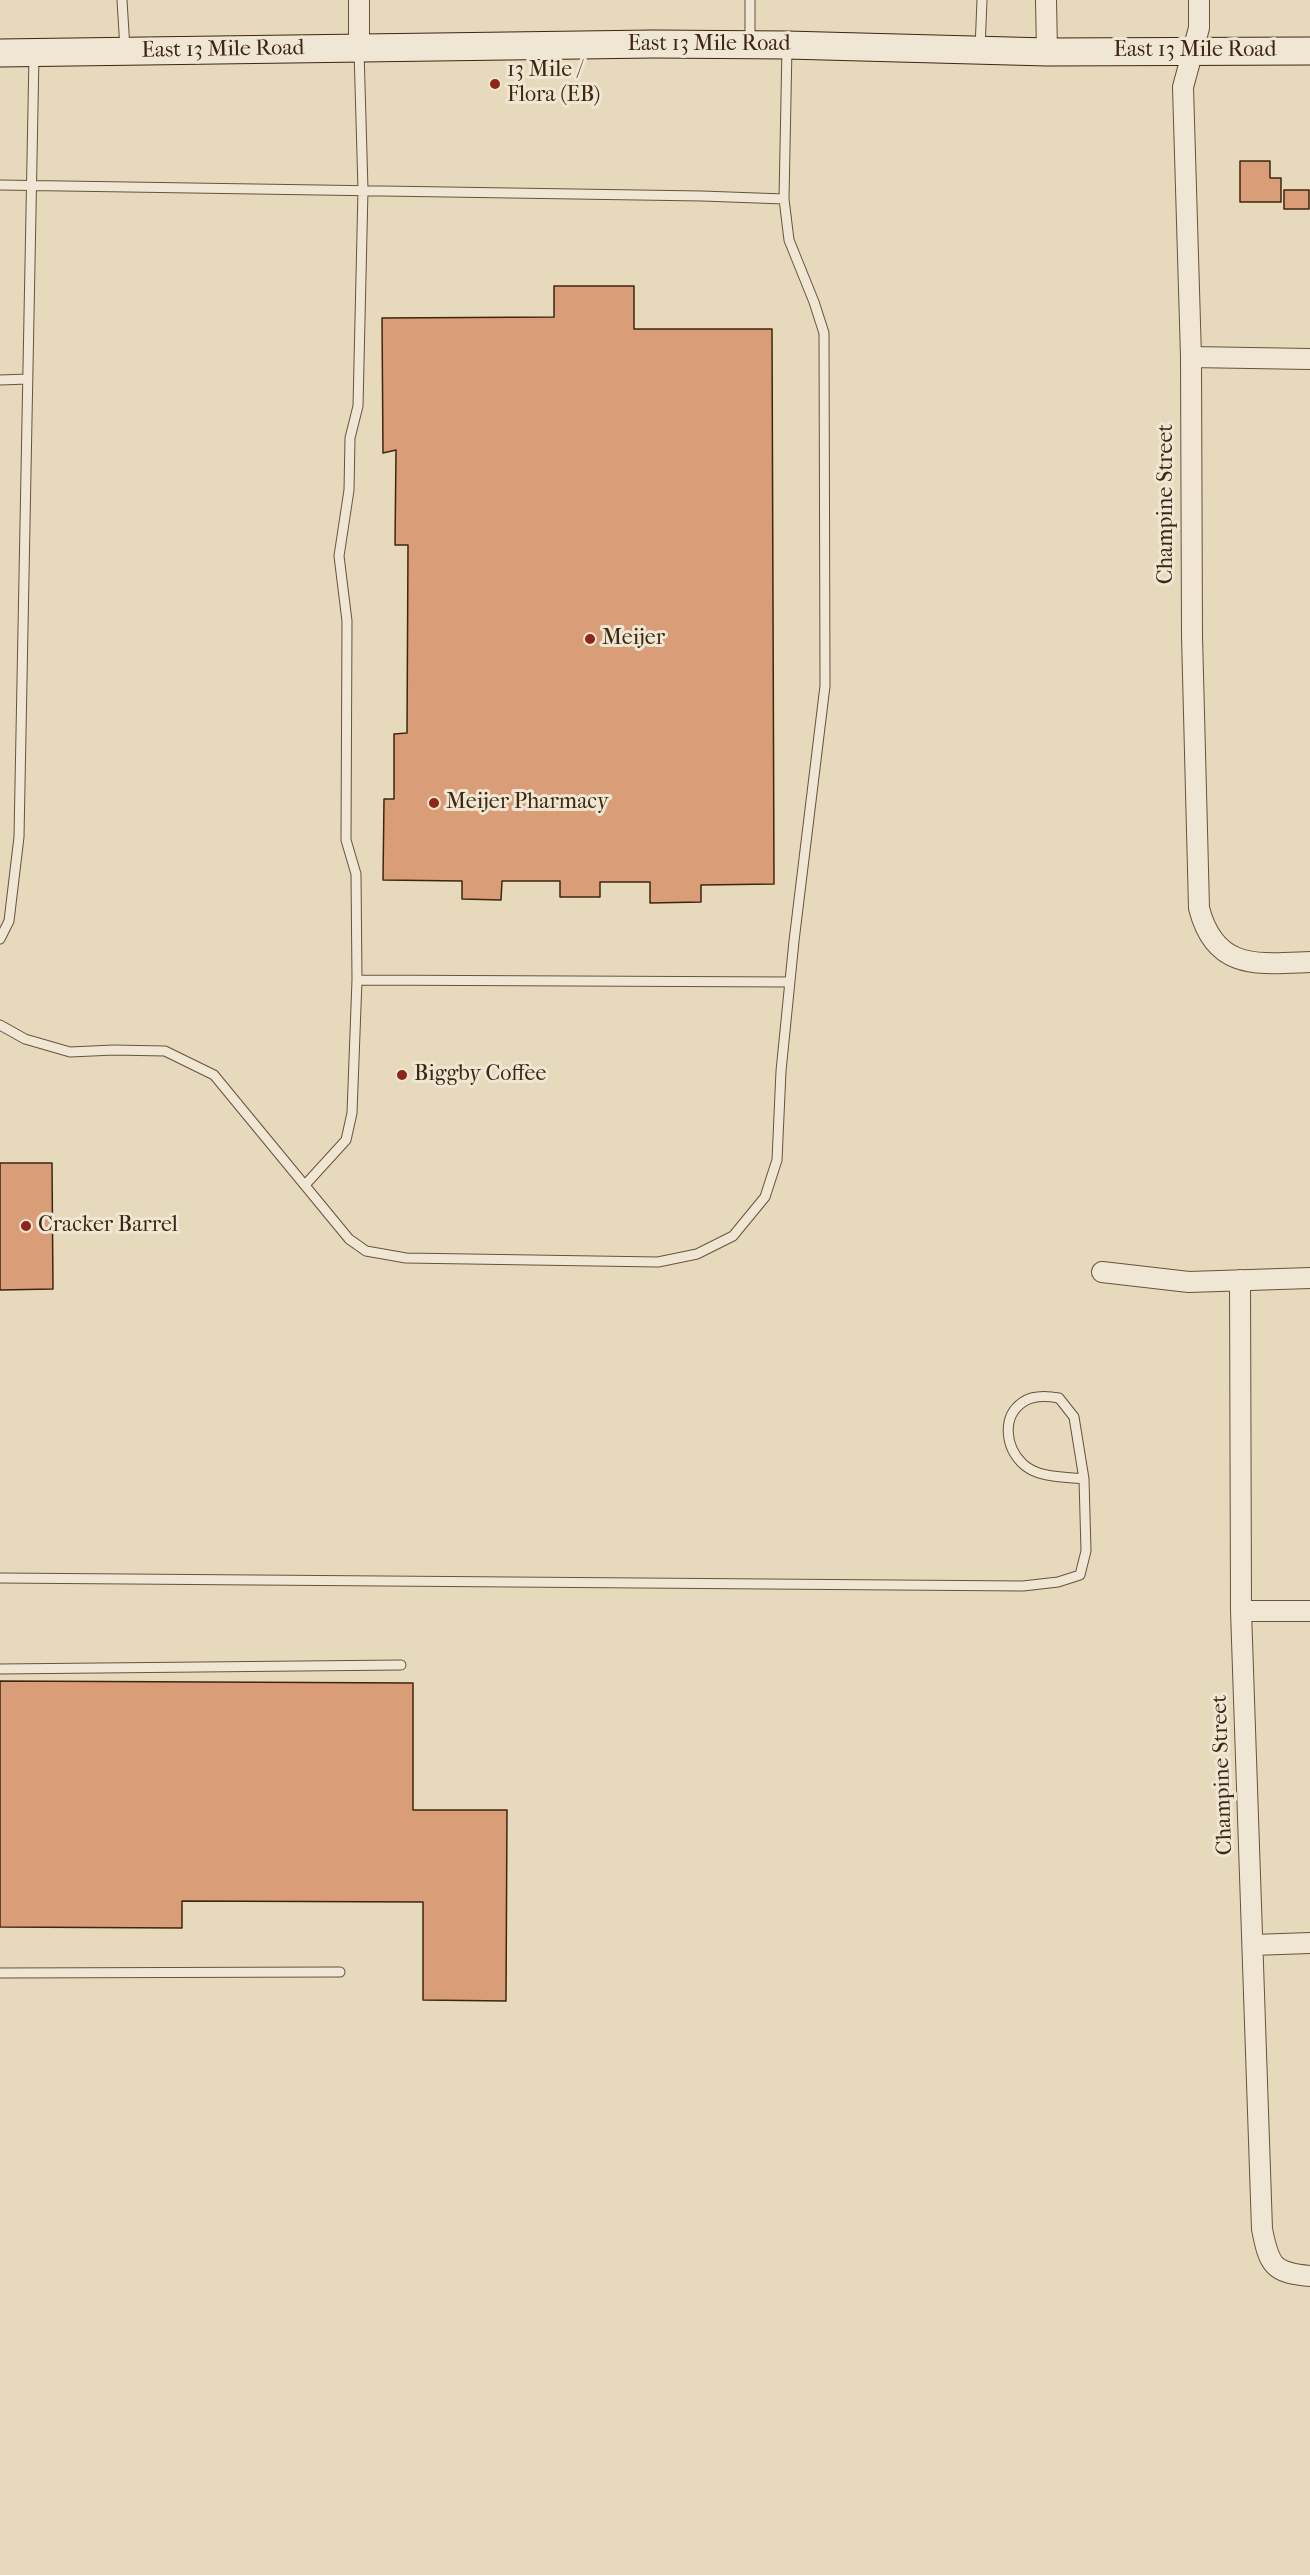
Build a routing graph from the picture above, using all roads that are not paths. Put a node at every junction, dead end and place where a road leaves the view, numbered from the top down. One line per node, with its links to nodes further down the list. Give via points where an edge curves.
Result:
1 (122, 0): 11 (lane)
2 (359, 0): 9 (street)
3 (750, 0): 7 (lane)
4 (982, 0): 10 (lane)
5 (1046, 0): 14 (street)
6 (1198, 0): 12 (street, Champine Street, via 1199,28)
7 (750, 45): 8 (main road, East 13 Mile Road); 9 (main road, East 13 Mile Road)
8 (787, 45): 10 (main road, East 13 Mile Road); 20 (lane)
9 (359, 48): 11 (main road, East 13 Mile Road); 19 (lane)
10 (980, 50): 14 (main road, East 13 Mile Road)
11 (125, 51): 16 (main road, East 13 Mile Road)
12 (1194, 51): 13 (main road, East 13 Mile Road); 14 (main road, East 13 Mile Road); 21 (street, Champine Street, via 1183,87)
13 (1310, 51)
14 (1047, 52)
15 (0, 53): 16 (main road, East 13 Mile Road)
16 (34, 53): 18 (lane)
17 (0, 185): 18 (lane)
18 (31, 186): 19 (lane); 23 (lane)
19 (363, 190): 20 (lane); 27 (lane, via 358,406 350,438 349,490 339,556 347,621 345,813 346,840 356,874)
20 (784, 200): 28 (lane, via 789,240 824,333 825,686)
21 (1191, 357): 22 (street); 26 (street, Champine Street, via 1192,636 1199,908 1211,939 1243,962)
22 (1310, 358)
23 (28, 379): 24 (lane); 25 (lane, via 19,837 9,921)
24 (0, 380)
25 (0, 939)
26 (1310, 962)
27 (357, 980): 28 (lane); 30 (lane, via 352,1113 346,1140)
28 (790, 982): 30 (lane, via 777,1160 765,1197 733,1236 697,1254 658,1262 406,1258 366,1251 349,1239)
29 (0, 1025): 30 (lane, via 25,1040 70,1052 165,1051 188,1060 214,1075)
30 (305, 1185)
31 (1102, 1272): 33 (street, via 1189,1282)
32 (1310, 1278): 33 (street)
33 (1240, 1280): 36 (street, Champine Street)
34 (1084, 1479): 34 (lane, via 1074,1417 1059,1398 1044,1396 1023,1402 1009,1419 1008,1443 1023,1465 1049,1476); 35 (lane, via 1086,1551 1080,1575 1023,1586)
35 (0, 1578)
36 (1241, 1611): 37 (street); 41 (street, Champine Street)
37 (1310, 1611)
38 (400, 1665): 39 (lane)
39 (0, 1669)
40 (1310, 1943): 41 (street)
41 (1253, 1945): 44 (street, Champine Street, via 1265,2247 1274,2266 1290,2274)
42 (340, 1972): 43 (lane)
43 (0, 1973)
44 (1310, 2276)

